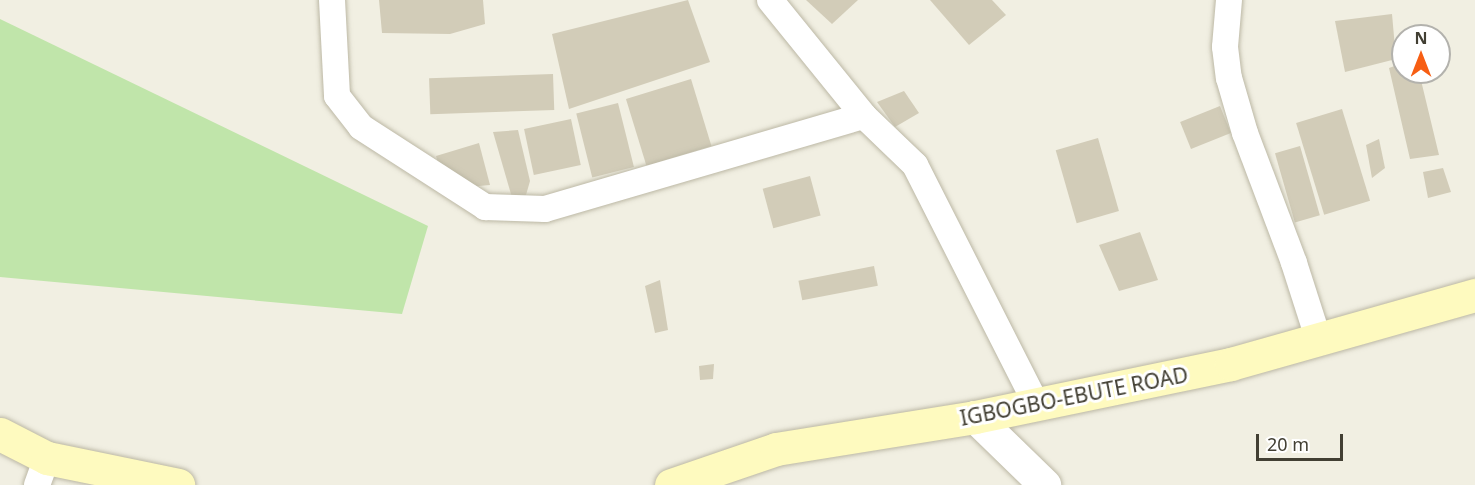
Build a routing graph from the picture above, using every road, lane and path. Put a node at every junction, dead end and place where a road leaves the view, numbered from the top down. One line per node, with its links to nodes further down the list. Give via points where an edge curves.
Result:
1 (332, 0): 4 (street, via 337,96 361,127 485,207 545,209)
2 (770, 0): 4 (street)
3 (1229, 0): 6 (street, via 1225,47 1229,78)
4 (864, 116): 7 (street, via 915,165)
5 (1475, 295): 6 (main road, IGBOGBO-EBUTE ROAD)
6 (1319, 341): 7 (main road, IGBOGBO-EBUTE ROAD)
7 (1037, 405): 8 (main road, IGBOGBO-EBUTE ROAD)
8 (975, 417): 12 (main road, IGBOGBO-EBUTE ROAD, via 776,450); 13 (street)
9 (0, 434): 10 (main road)
10 (42, 471): 11 (main road)
11 (178, 485)
12 (671, 485)
13 (1045, 485)

